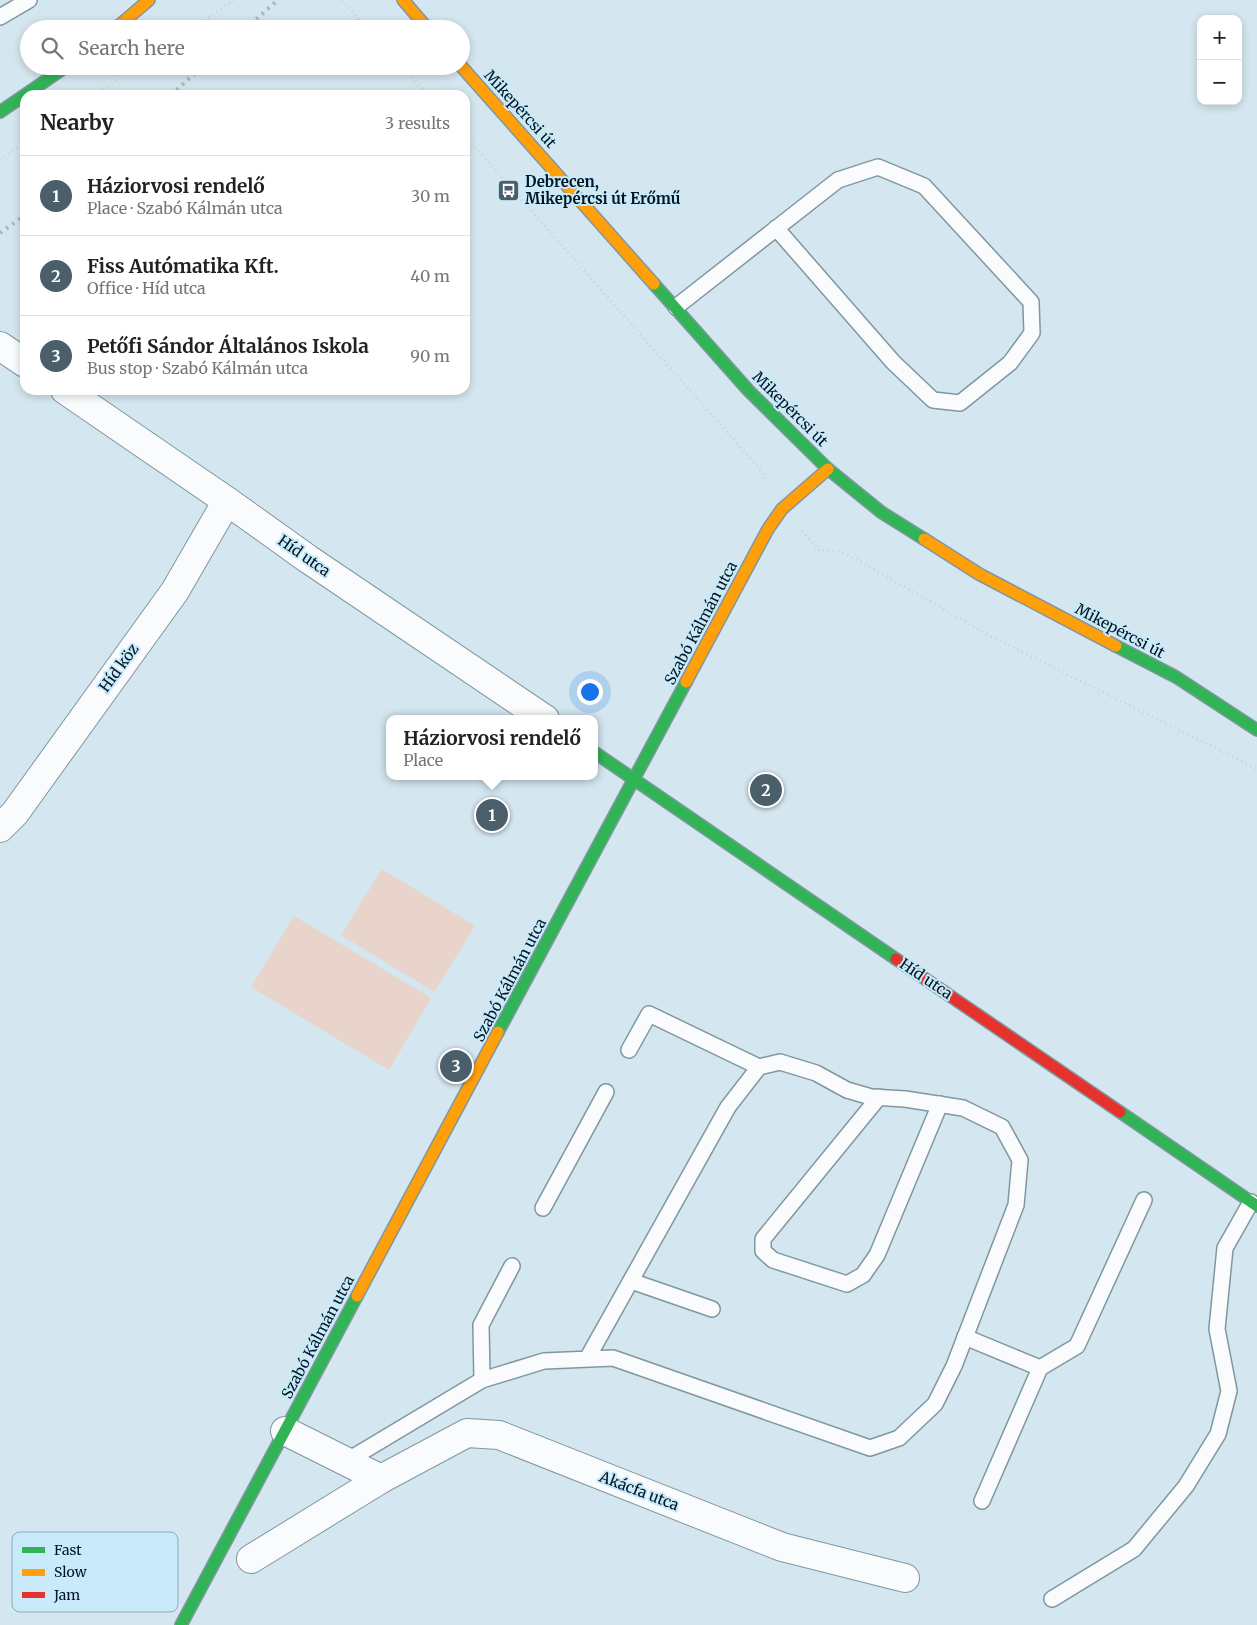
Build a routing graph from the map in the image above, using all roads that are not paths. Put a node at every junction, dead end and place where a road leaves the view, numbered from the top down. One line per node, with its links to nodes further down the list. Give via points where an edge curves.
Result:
1 (29, 0): 4 (lane)
2 (149, 0): 5 (street)
3 (403, 0): 6 (street)
4 (0, 17)
5 (126, 20)
6 (420, 20)
7 (54, 75): 9 (street)
8 (469, 75): 13 (street, Mikepércsi út)
9 (32, 90)
10 (20, 98): 11 (street)
11 (0, 112)
12 (776, 228): 12 (lane, via 838,180 878,167 924,186 1030,302 1032,333 1010,363 960,403 933,400 893,362); 13 (lane)
13 (676, 307): 17 (street, Mikepércsi út, via 748,390)
14 (0, 346): 15 (street)
15 (20, 360)
16 (72, 395): 18 (street, Híd utca)
17 (828, 469): 19 (street, Mikepércsi út, via 880,512 979,574); 24 (street, Szabó Kálmán utca, via 782,509 768,528)
18 (227, 501): 21 (street, Híd utca); 25 (street, Híd köz, via 175,591 15,813)
19 (1176, 677): 20 (street); 22 (street)
20 (1230, 698)
21 (539, 715)
22 (1257, 730)
23 (598, 755): 24 (street, Híd utca)
24 (635, 779): 32 (street, Híd utca); 41 (street, Szabó Kálmán utca)
25 (0, 828)
26 (629, 1050): 27 (lane, via 649,1014)
27 (759, 1067): 29 (lane, via 780,1062 816,1073 847,1090); 35 (lane, via 728,1107)
28 (606, 1092): 33 (lane)
29 (879, 1098): 30 (lane); 30 (lane, via 764,1239 763,1251 773,1260 846,1284 863,1275 877,1255)
30 (940, 1104): 37 (lane, via 963,1108 1002,1128 1020,1160 1016,1205)
31 (1144, 1200): 39 (lane, via 1077,1346)
32 (1254, 1204): 47 (lane, via 1225,1248 1217,1329 1229,1390 1218,1434 1186,1486 1134,1549)
33 (543, 1208)
34 (512, 1266): 40 (lane, via 481,1324)
35 (631, 1281): 36 (lane); 38 (lane)
36 (712, 1309)
37 (965, 1337): 38 (lane, via 936,1404 899,1438 870,1448 613,1358); 39 (lane)
38 (587, 1359): 40 (lane, via 544,1361)
39 (1040, 1368): 44 (lane)
40 (482, 1380): 42 (lane)
41 (285, 1431): 42 (street); 48 (street, Szabó Kálmán utca)
42 (344, 1462): 43 (street)
43 (381, 1479): 45 (street, Akácfa utca); 46 (street, Akácfa utca, via 468,1433 499,1435 782,1547)
44 (982, 1501)
45 (252, 1559)
46 (905, 1578)
47 (1052, 1600)
48 (181, 1625)

